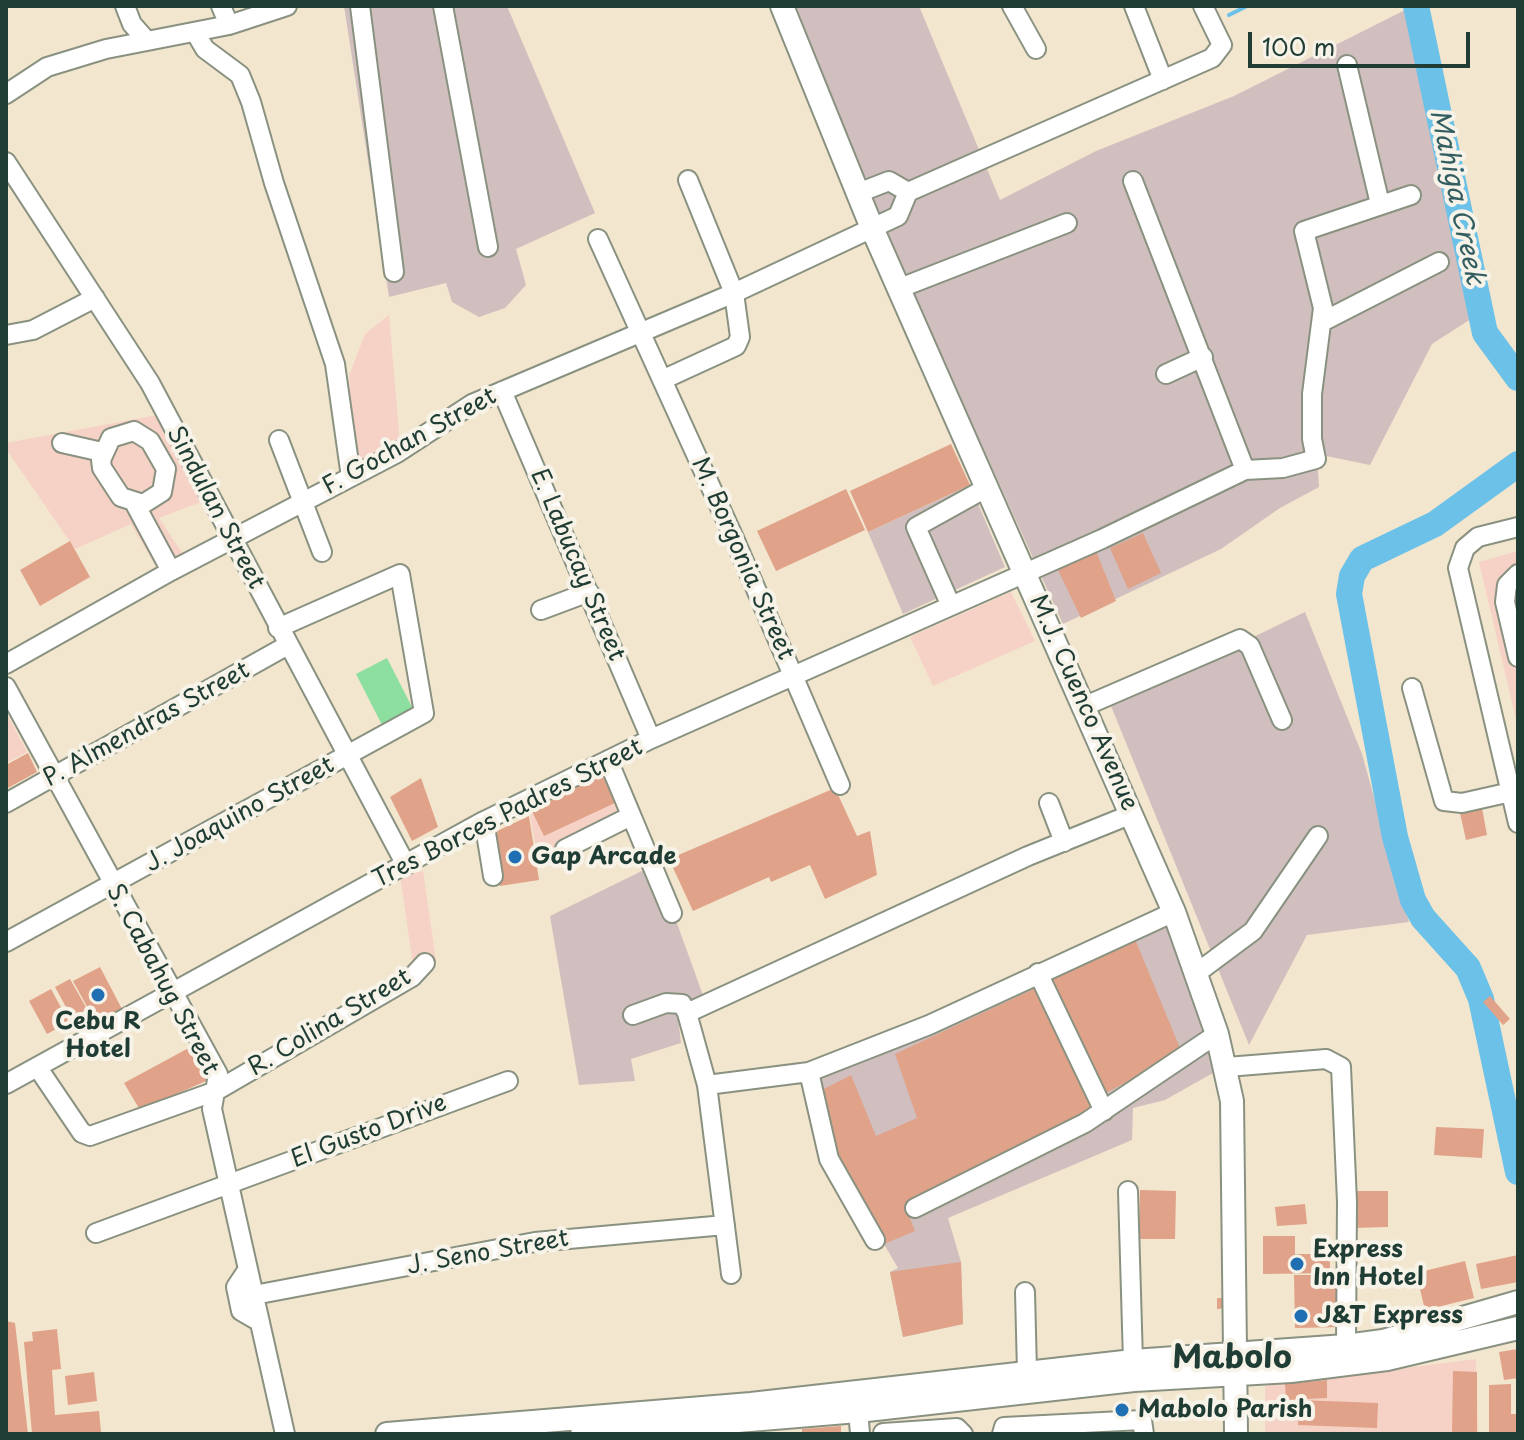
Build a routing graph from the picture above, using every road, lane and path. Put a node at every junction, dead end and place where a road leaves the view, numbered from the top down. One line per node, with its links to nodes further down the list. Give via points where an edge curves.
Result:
1 (125, 6): 12 (street)
2 (221, 6): 10 (street)
3 (287, 6): 10 (street)
4 (443, 6): 27 (street)
5 (782, 6): 21 (main road, M.J. Cuenco Avenue)
6 (1012, 6): 13 (street)
7 (1134, 6): 15 (street)
8 (1203, 6): 15 (street, via 1222,45 1212,58)
9 (360, 7): 29 (street)
10 (229, 25): 11 (street)
11 (195, 32): 12 (street); 44 (street, via 205,49 240,75 251,102 335,364)
12 (147, 41): 16 (street, via 47,67)
13 (1036, 49)
14 (1347, 65): 23 (street)
15 (1163, 80): 20 (street)
16 (6, 94)
17 (6, 162): 32 (street, Sindulan Street)
18 (688, 180): 31 (street)
19 (1133, 181): 36 (street)
20 (908, 192): 21 (street, via 889,181); 25 (street, F. Gochan Street, via 898,216)
21 (858, 193): 25 (main road, M.J. Cuenco Avenue)
22 (1411, 195): 23 (street)
23 (1380, 204): 33 (street, via 1304,231)
24 (1067, 223): 30 (street)
25 (872, 228): 30 (main road, M.J. Cuenco Avenue); 31 (street, F. Gochan Street)
26 (598, 239): 34 (street, M. Borgonia Street)
27 (488, 247)
28 (1439, 262): 33 (street)
29 (394, 272)
30 (900, 288): 45 (main road, M.J. Cuenco Avenue)
31 (734, 293): 34 (street, F. Gochan Street); 38 (street, via 740,337 736,346)
32 (95, 298): 35 (street, via 33,330); 49 (street, Sindulan Street, via 150,383)
33 (1322, 322): 43 (street, via 1312,394 1316,459)
34 (641, 333): 38 (street, M. Borgonia Street); 39 (street, F. Gochan Street)
35 (6, 335)
36 (1203, 357): 37 (street); 43 (street)
37 (1166, 374)
38 (662, 380): 61 (street, M. Borgonia Street)
39 (502, 391): 44 (street, F. Gochan Street); 54 (street, E. Labucay Street)
40 (279, 440): 46 (street)
41 (62, 443): 42 (street)
42 (102, 452): 47 (street, via 102,468 116,491); 47 (street, via 111,438 126,432 150,441 166,469 165,484 150,502)
43 (1245, 470): 52 (street, Tres Borces Padres Street)
44 (351, 477): 46 (street, F. Gochan Street)
45 (988, 487): 52 (main road, M.J. Cuenco Avenue); 55 (street, via 916,527)
46 (303, 501): 49 (street, F. Gochan Street); 50 (street)
47 (135, 504): 51 (street)
48 (1518, 527): 71 (street, via 1478,537 1465,548 1458,568)
49 (231, 539): 51 (street, F. Gochan Street); 57 (street, Sindulan Street)
50 (322, 552)
51 (171, 571): 60 (street, F. Gochan Street)
52 (1025, 573): 55 (street, Tres Borces Padres Street); 64 (main road, M.J. Cuenco Avenue)
53 (1518, 574): 59 (street, via 1507,585 1505,602)
54 (589, 592): 56 (street); 66 (street, E. Labucay Street)
55 (951, 606): 61 (street, Tres Borces Padres Street)
56 (541, 610)
57 (278, 628): 58 (street, Sindulan Street); 67 (street, J. Joaquino Street, via 396,574 403,578 424,713)
58 (288, 645): 67 (street, Sindulan Street); 69 (street, P. Almendras Street)
59 (1518, 657)
60 (6, 664)
61 (794, 675): 66 (street, Tres Borces Padres Street); 70 (street, M. Borgonia Street)
62 (6, 687): 69 (street, S. Cabahug Street)
63 (1412, 688): 71 (street, via 1444,801 1462,803)
64 (1085, 706): 65 (street, via 1240,639 1250,646); 74 (main road, M.J. Cuenco Avenue)
65 (1282, 720)
66 (651, 739): 68 (street, Tres Borces Padres Street)
67 (347, 756): 81 (street, Sindulan Street); 83 (street, J. Joaquino Street)
68 (608, 760): 75 (street); 76 (street, Tres Borces Padres Street)
69 (54, 777): 72 (street, P. Almendras Street); 83 (street, S. Cabahug Street)
70 (840, 785)
71 (1511, 792): 77 (street)
72 (6, 803)
73 (1049, 803): 79 (street)
74 (1132, 814): 79 (street); 84 (main road, M.J. Cuenco Avenue)
75 (631, 816): 80 (street); 85 (street)
76 (484, 821): 81 (street, Tres Borces Padres Street); 82 (street)
77 (1518, 823)
78 (1318, 836): 88 (street, via 1253,931)
79 (1064, 842): 91 (street)
80 (565, 849)
81 (406, 865): 90 (street, Tres Borces Padres Street)
82 (493, 876)
83 (112, 884): 86 (street, J. Joaquino Street); 90 (street, S. Cabahug Street)
84 (1174, 912): 88 (main road, M.J. Cuenco Avenue); 89 (street)
85 (672, 913)
86 (6, 942)
87 (425, 963): 100 (street, R. Colina Street, via 412,977)
88 (1198, 972): 93 (main road, M.J. Cuenco Avenue)
89 (1038, 973): 96 (street, via 929,1025); 101 (street)
90 (176, 994): 95 (street, Tres Borces Padres Street); 100 (street, S. Cabahug Street, via 218,1074)
91 (687, 1013): 92 (street, via 682,1004 666,1003); 99 (street)
92 (633, 1015)
93 (1217, 1034): 94 (main road, M.J. Cuenco Avenue); 101 (street)
94 (1227, 1067): 115 (street, via 1326,1059 1341,1067); 117 (main road, M.J. Cuenco Avenue, via 1235,1160)
95 (38, 1068): 98 (street, Tres Borces Padres Street); 100 (street, R. Colina Street, via 87,1135)
96 (809, 1072): 99 (street); 107 (street, via 829,1159)
97 (508, 1081): 102 (street, El Gusto Drive)
98 (6, 1084)
99 (707, 1085): 105 (street)
100 (216, 1091): 102 (street, S. Cabahug Street, via 212,1109)
101 (1104, 1111): 104 (street)
102 (230, 1185): 106 (street, El Gusto Drive); 108 (street, S. Cabahug Street)
103 (1128, 1191): 116 (street)
104 (915, 1208)
105 (725, 1225): 109 (street); 111 (street, J. Seno Street, via 535,1242)
106 (96, 1233)
107 (875, 1240)
108 (248, 1269): 111 (street, S. Cabahug Street); 113 (street, via 236,1287 241,1311)
109 (731, 1274)
110 (1025, 1292): 118 (street)
111 (254, 1295): 113 (street, S. Cabahug Street)
112 (1516, 1303): 115 (main road, via 1383,1341)
113 (260, 1322): 124 (street, S. Cabahug Street)
114 (1518, 1328): 117 (main road, via 1387,1359 1291,1371)
115 (1346, 1346): 117 (main road)
116 (1133, 1361): 117 (main road); 118 (main road)
117 (1235, 1363): 119 (main road, via 1134,1380); 131 (main road, M.J. Cuenco Avenue)
118 (1027, 1372): 119 (main road)
119 (857, 1401): 120 (main road); 127 (street)
120 (753, 1419): 121 (main road); 122 (main road)
121 (550, 1428): 125 (main road)
122 (607, 1433): 126 (main road)
123 (883, 1433): 128 (street, via 957,1428)
124 (285, 1434)
125 (387, 1434)
126 (582, 1434)
127 (860, 1434)
128 (963, 1434)
129 (1002, 1434): 130 (street, via 1004,1427 1142,1420)
130 (1144, 1434)
131 (1236, 1434)

